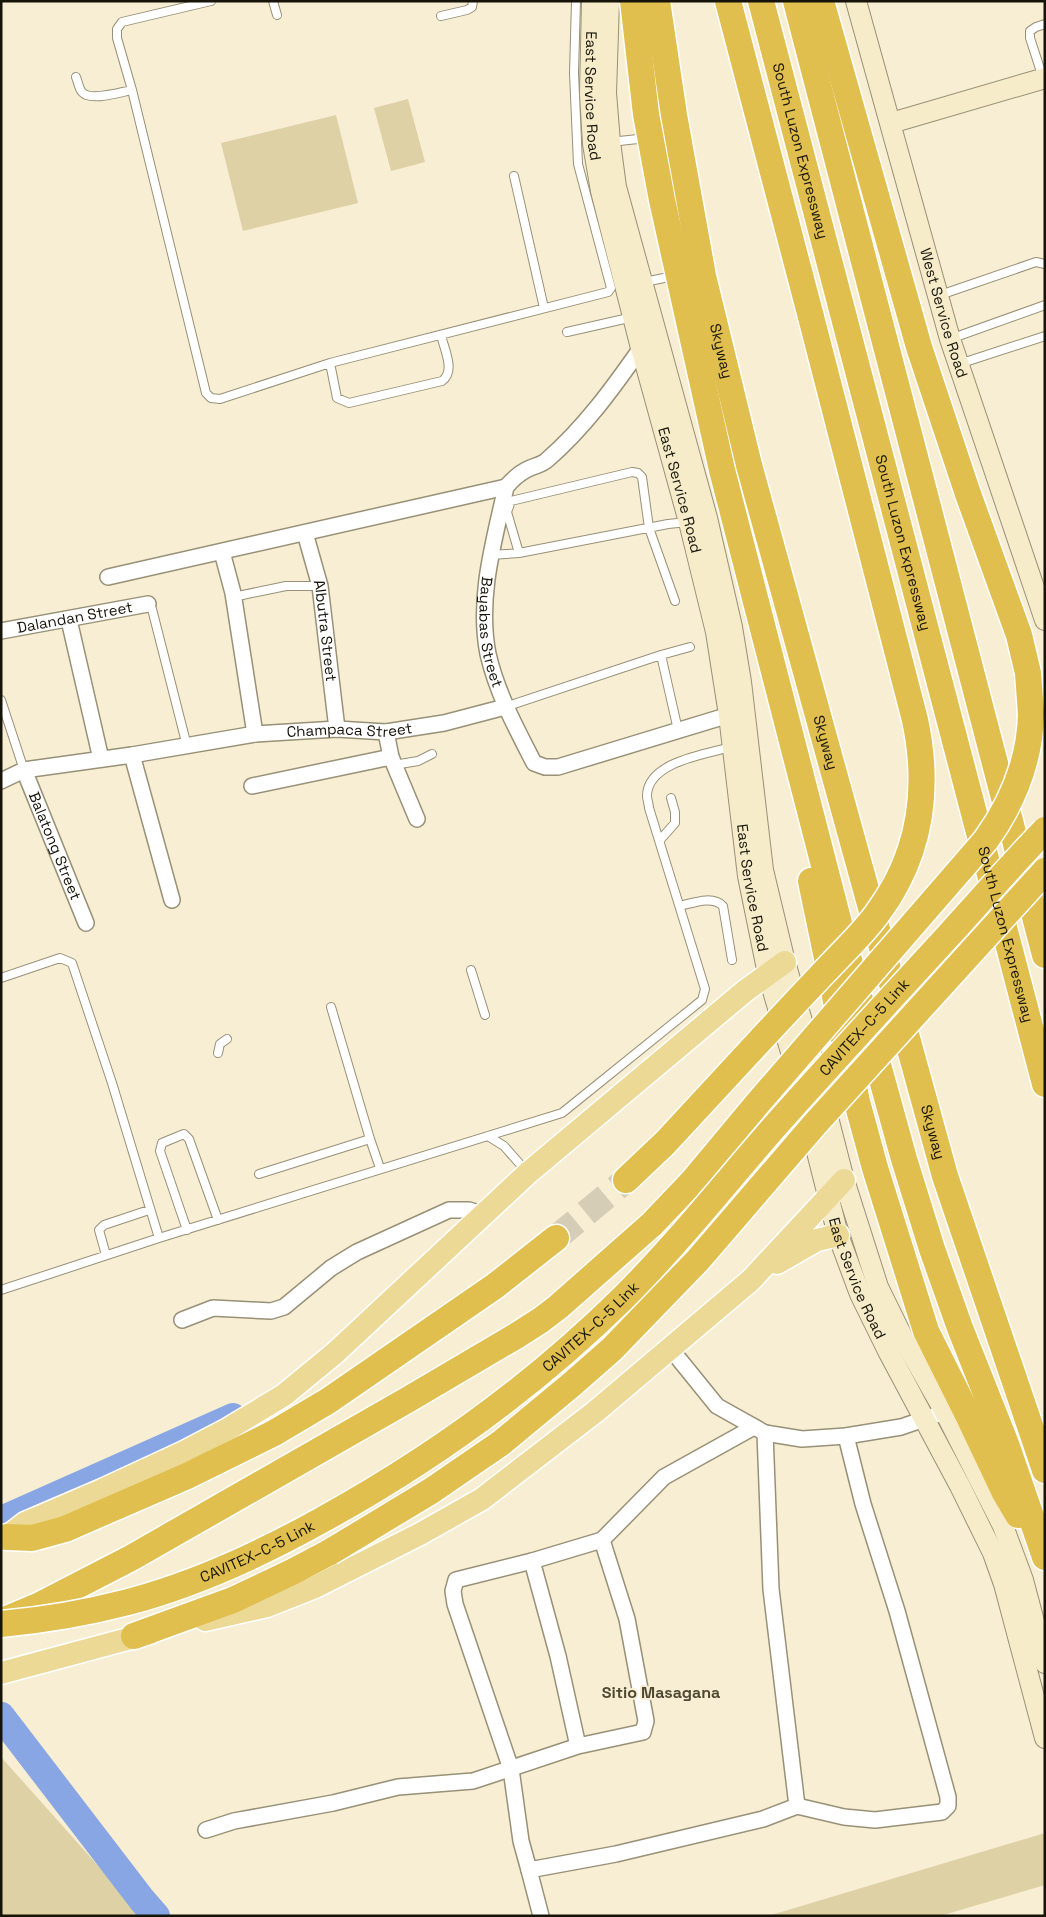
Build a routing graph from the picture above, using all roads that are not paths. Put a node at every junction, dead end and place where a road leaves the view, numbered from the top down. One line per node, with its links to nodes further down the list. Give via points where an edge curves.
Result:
1 (211, 1): 19 (lane, via 122,22 117,29 117,38)
2 (273, 1): 14 (lane)
3 (472, 1): 15 (lane, via 472,7 467,10)
4 (576, 1): 31 (lane, via 574,73 578,164 611,288 603,294)
5 (592, 1): 22 (main road, East Service Road, via 590,94)
6 (609, 1): 22 (main road, East Service Road)
7 (633, 1): 121 (highway, Skyway, bridge, via 646,114 662,200 722,470 876,1059 907,1168 960,1328 1006,1444)
8 (657, 1): 118 (highway, Skyway, bridge, via 703,276 749,465 944,1176)
9 (728, 1): 99 (highway, bridge, via 913,711 922,756 921,805 909,858 886,902 865,929 665,1143)
10 (761, 1): 93 (highway, South Luzon Expressway)
11 (796, 1): 77 (highway)
12 (821, 1): 123 (highway, bridge, via 919,347 1010,609 1028,673 1031,727 1021,774 1000,818 975,854 692,1182 652,1224 558,1307 516,1336 393,1409 131,1558)
13 (856, 1): 20 (main road, West Service Road)
14 (277, 14)
15 (441, 16)
16 (1045, 24): 18 (lane, via 1030,31)
17 (76, 77): 19 (lane, via 87,96)
18 (1044, 78): 20 (main road)
19 (132, 90): 38 (lane, via 206,393 211,398 220,399)
20 (891, 123): 29 (main road, West Service Road)
21 (638, 139): 22 (lane)
22 (602, 143): 28 (main road, East Service Road); 32 (main road, East Service Road, via 601,191)
23 (514, 176): 31 (lane)
24 (1045, 264): 29 (lane, via 1036,262)
25 (706, 268): 26 (lane)
26 (697, 270)
27 (688, 272): 28 (lane)
28 (642, 283): 41 (main road, East Service Road)
29 (937, 296): 36 (main road, West Service Road)
30 (1045, 305): 36 (lane)
31 (544, 308): 34 (lane)
32 (633, 318): 33 (lane); 37 (main road, East Service Road)
33 (567, 332)
34 (441, 335): 38 (lane); 38 (lane, via 450,370 442,381 349,403 337,398)
35 (1045, 336): 39 (lane)
36 (950, 339): 39 (main road, West Service Road)
37 (641, 348): 40 (street, via 584,424 545,462 513,478); 41 (main road, East Service Road)
38 (330, 363)
39 (958, 364): 53 (main road, West Service Road)
40 (506, 487): 43 (street); 46 (street, Bayabas Street)
41 (698, 520): 42 (lane); 54 (main road, East Service Road)
42 (649, 528): 45 (lane); 45 (lane, via 642,477 632,472 511,501 507,512); 50 (lane)
43 (305, 533): 44 (street); 48 (street, Albutra Street)
44 (222, 552): 47 (street); 49 (street)
45 (519, 553): 46 (lane)
46 (491, 555): 59 (street, Bayabas Street, via 484,607 488,653)
47 (108, 577)
48 (320, 586): 49 (lane, via 286,586); 61 (street, Albutra Street)
49 (233, 597): 64 (street)
50 (675, 600)
51 (148, 604): 52 (street, Dalandan Street); 65 (lane, via 152,609)
52 (69, 620): 55 (street, Dalandan Street); 69 (street)
53 (1045, 620)
54 (724, 630): 60 (main road, East Service Road); 66 (main road, East Service Road)
55 (1, 631)
56 (690, 647): 57 (lane, Champaca Street)
57 (661, 655): 59 (lane, Champaca Street); 62 (lane)
58 (1, 700): 71 (lane)
59 (505, 707): 62 (street, Bayabas Street, via 534,763 545,767 558,767); 63 (street, Champaca Street)
60 (729, 715): 62 (street, Bayabas Street); 66 (main road, East Service Road)
61 (337, 729): 63 (street, Champaca Street); 64 (street, Champaca Street)
62 (678, 730)
63 (386, 732): 70 (street)
64 (256, 734): 65 (street, Champaca Street)
65 (187, 746): 68 (street, Champaca Street)
66 (741, 746): 78 (lane, via 677,762 657,773 647,795); 86 (main road, East Service Road, via 748,876)
67 (432, 754): 70 (lane, via 418,761)
68 (132, 755): 69 (street, Champaca Street); 81 (street)
69 (101, 759): 71 (street, Champaca Street)
70 (393, 761): 73 (street); 75 (street)
71 (24, 770): 72 (street, Champaca Street); 83 (street, Balatong Street)
72 (1, 781)
73 (252, 786)
74 (672, 798): 78 (lane, via 675,823)
75 (417, 818)
76 (1045, 830): 123 (highway, CAVITEX–C-5 Link, bridge, via 795,1104 646,1275 566,1351 503,1403 375,1490 243,1561 130,1601 64,1616)
77 (1015, 836): 80 (highway); 84 (highway)
78 (660, 840): 82 (lane)
79 (1045, 871): 124 (highway, CAVITEX–C-5 Link, bridge, via 815,1124 698,1260 612,1349 564,1391 431,1491 330,1552 232,1600)
80 (1045, 882)
81 (172, 900)
82 (680, 906): 85 (lane, via 719,901 723,906); 94 (lane, via 705,989 702,1000 562,1113)
83 (86, 923)
84 (1045, 955)
85 (732, 960)
86 (776, 968): 97 (main road); 100 (main road, East Service Road, via 814,1064); 101 (main road, East Service Road, via 796,1069)
87 (470, 970): 90 (lane)
88 (1, 978): 102 (lane, via 60,958 72,963)
89 (331, 1007): 95 (lane)
90 (485, 1015)
91 (227, 1039): 92 (lane, via 220,1044)
92 (218, 1053)
93 (1045, 1084)
94 (488, 1136): 96 (lane); 97 (lane, via 504,1146)
95 (370, 1139): 96 (lane); 98 (lane)
96 (380, 1168): 104 (lane)
97 (528, 1173): 103 (main road)
98 (259, 1174)
99 (626, 1180)
100 (844, 1180): 101 (main road); 114 (main road, East Service Road, via 878,1286)
101 (828, 1199): 106 (main road, East Service Road); 110 (main road)
102 (149, 1210): 107 (lane); 109 (lane, via 101,1227)
103 (482, 1214): 112 (street, via 470,1210 449,1210 357,1252 331,1268 284,1307 271,1311 213,1308); 119 (main road, via 336,1353 273,1403 184,1452 25,1523)
104 (218, 1220): 105 (lane); 105 (lane, via 189,1139 184,1134 162,1143 160,1151)
105 (187, 1230): 107 (lane)
106 (838, 1235): 110 (main road, via 817,1240); 115 (main road, East Service Road, via 860,1294)
107 (159, 1238): 109 (lane)
108 (556, 1238): 119 (highway, via 481,1296 328,1401 274,1433 187,1476 65,1529 32,1538)
109 (106, 1255): 111 (lane)
110 (751, 1280): 113 (main road)
111 (1, 1290)
112 (182, 1320)
113 (670, 1348): 116 (street, via 717,1406); 124 (main road, via 504,1483 420,1534 315,1588 267,1606)
114 (944, 1412): 115 (street); 125 (main road, East Service Road, via 1003,1526)
115 (925, 1420): 117 (street); 127 (main road, East Service Road, via 994,1553)
116 (759, 1430): 117 (street, via 802,1439); 120 (street, via 664,1477); 130 (street, via 771,1589)
117 (846, 1436): 130 (street, via 862,1504 897,1611 948,1806 942,1812 875,1820 844,1817)
118 (1045, 1470)
119 (4, 1538)
120 (602, 1540): 122 (street); 128 (street, via 627,1619 646,1721 643,1732)
121 (1045, 1558)
122 (532, 1562): 128 (street); 129 (street, via 456,1580 452,1591)
123 (1, 1623)
124 (134, 1636): 126 (main road)
125 (1045, 1663)
126 (1, 1673)
127 (1045, 1738)
128 (578, 1746): 129 (street)
129 (511, 1769): 131 (street, via 473,1781 398,1787 234,1821); 132 (street, via 520,1840)
130 (798, 1806): 132 (street, via 763,1818 616,1854)
131 (206, 1830)
132 (529, 1870): 133 (street)
133 (541, 1916)

